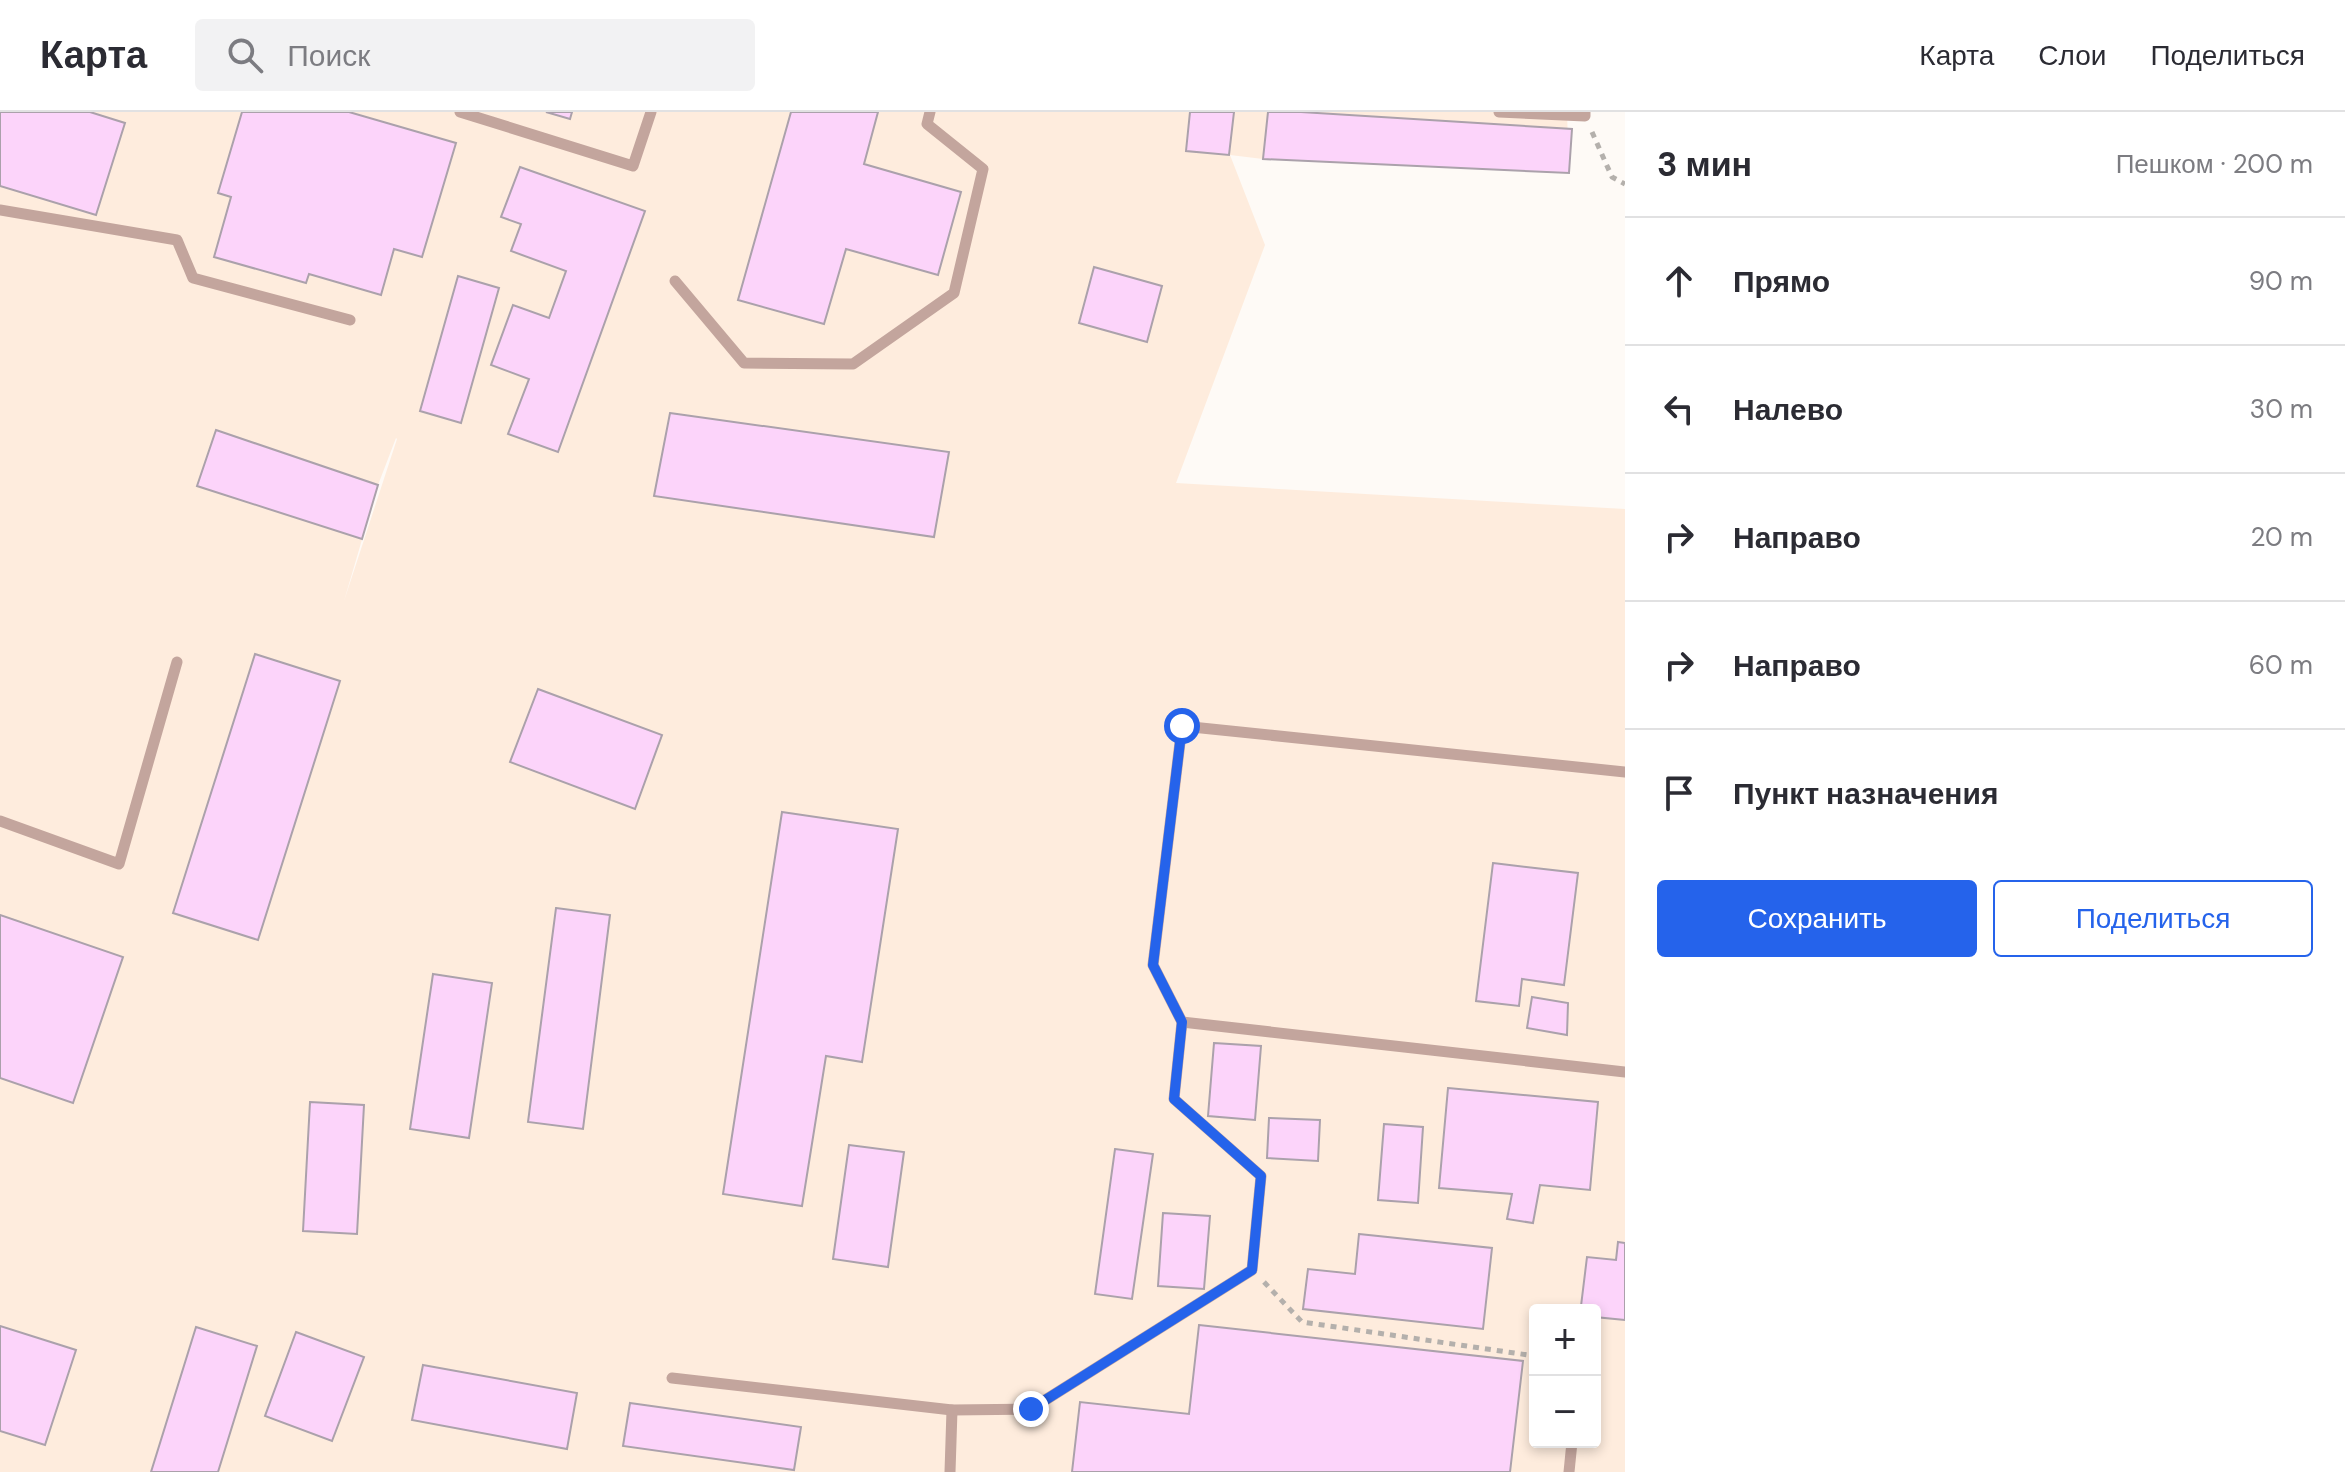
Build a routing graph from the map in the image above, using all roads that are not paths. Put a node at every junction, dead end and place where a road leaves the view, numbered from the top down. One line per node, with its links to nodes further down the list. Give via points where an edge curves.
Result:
1 (460, 112): 2 (lane, via 633,166)
2 (651, 112)
3 (930, 112): 7 (lane, via 927,124 983,169 954,293 853,364 744,363)
4 (1499, 112): 5 (lane)
5 (1585, 114)
6 (0, 210): 8 (lane, via 177,240 193,278)
7 (675, 281)
8 (350, 320)
9 (177, 662): 11 (lane, via 119,864)
10 (1625, 772): 12 (lane, via 1182,726 1153,965)
11 (0, 821)
12 (1182, 1022): 13 (lane); 15 (lane, via 1174,1099 1261,1176 1252,1270 1031,1409)
13 (1625, 1072)
14 (672, 1378): 15 (lane)
15 (952, 1410): 17 (lane)
16 (1571, 1448): 18 (lane)
17 (950, 1472)
18 (1569, 1472)

